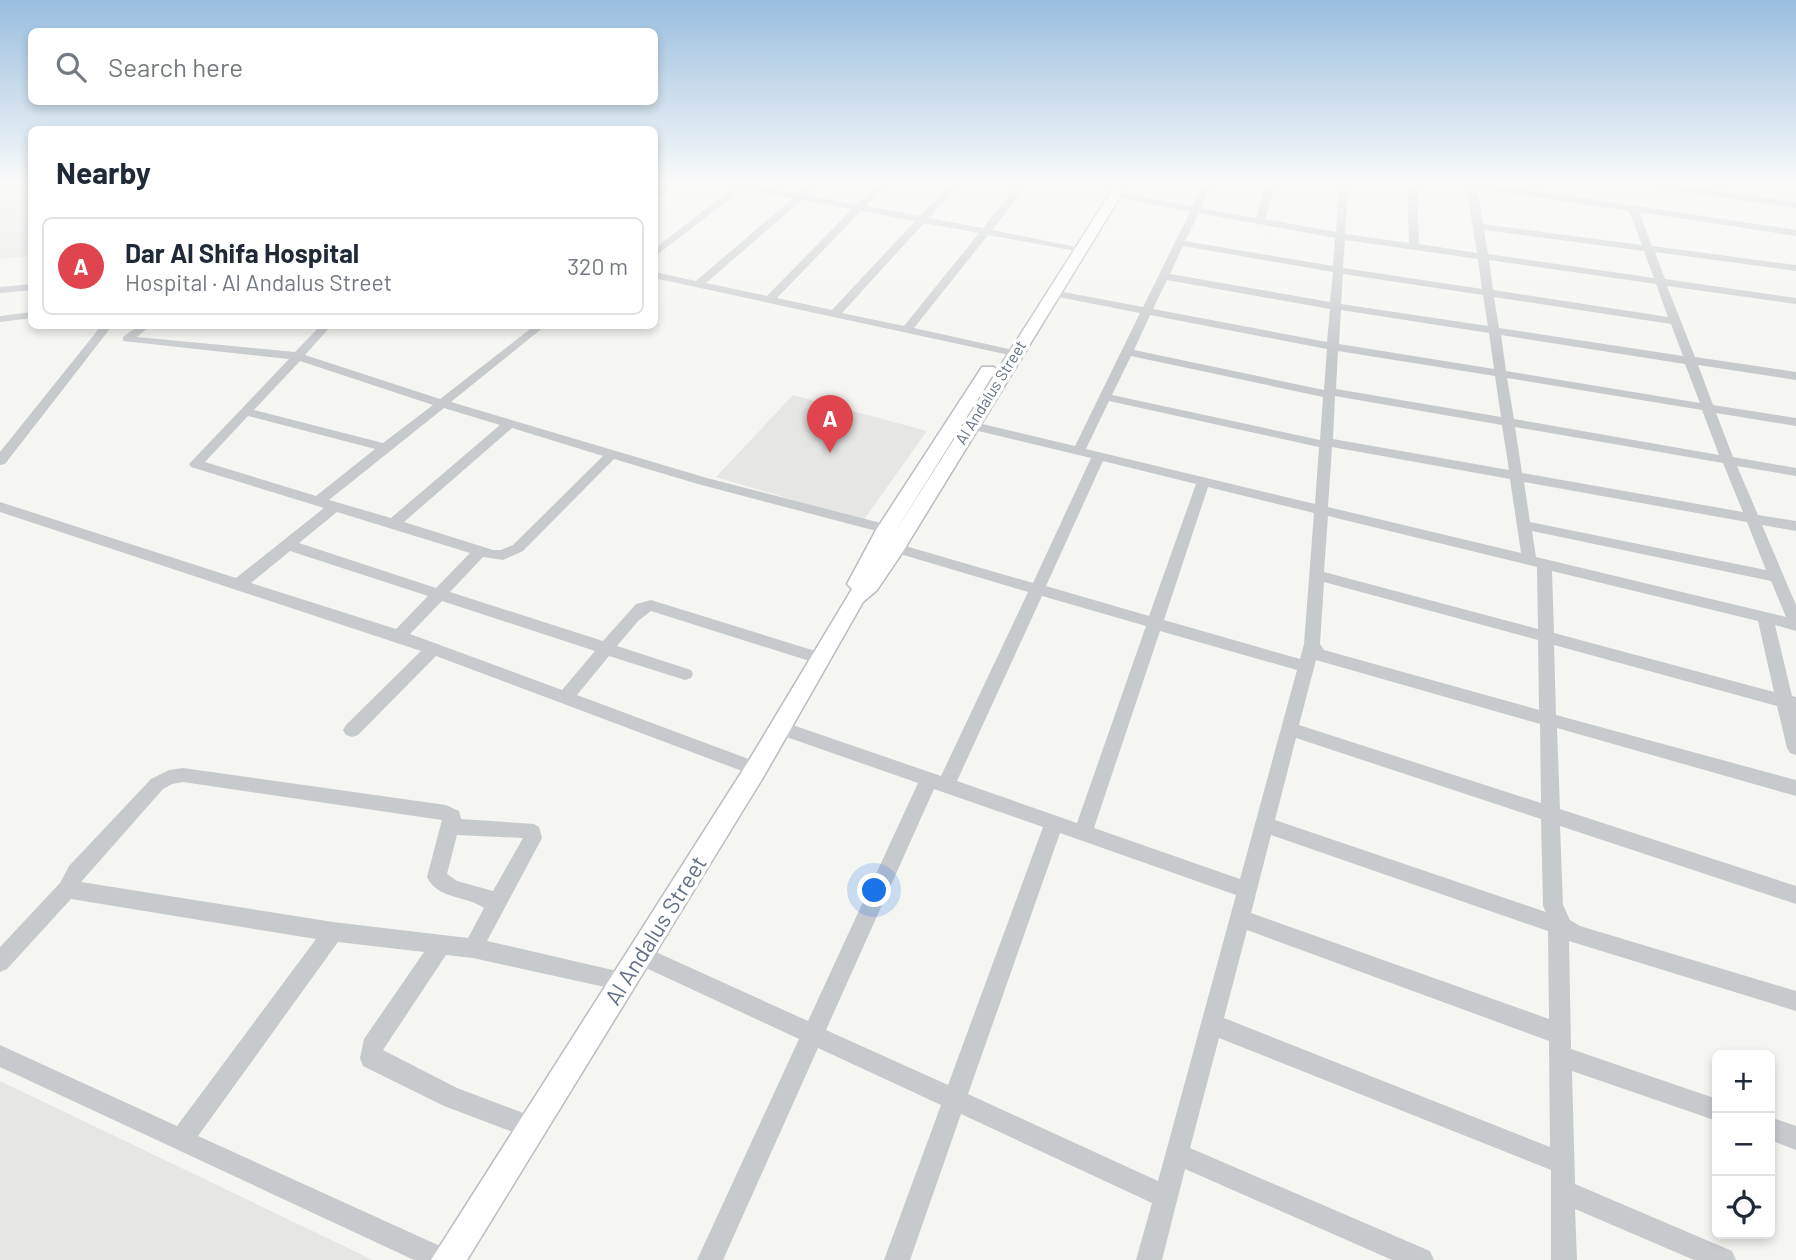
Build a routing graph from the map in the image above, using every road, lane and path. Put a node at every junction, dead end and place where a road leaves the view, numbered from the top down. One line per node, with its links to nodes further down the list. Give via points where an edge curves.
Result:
1 (747, 243): 23 (street)
2 (825, 243): 28 (street)
3 (901, 243): 32 (street)
4 (976, 243): 39 (street)
5 (1047, 243): 15 (street)
6 (1078, 243): 15 (main road, Al Andalus Street)
7 (1180, 243): 19 (street); 21 (street)
8 (1338, 243): 19 (street)
9 (1385, 243): 14 (street)
10 (1414, 243): 14 (street)
11 (1481, 243): 17 (street)
12 (1602, 243): 16 (street)
13 (1646, 243): 16 (street)
14 (1414, 247): 17 (street)
15 (1074, 248): 27 (main road, Al Andalus Street); 44 (main road, Al Andalus Street)
16 (1648, 249): 18 (street); 22 (street)
17 (1483, 257): 22 (street); 26 (street)
18 (1796, 268)
19 (1336, 270): 26 (street); 30 (street)
20 (658, 276): 23 (street)
21 (1165, 276): 30 (street); 31 (street)
22 (1660, 282): 29 (street); 35 (street)
23 (698, 285): 28 (street)
24 (28, 287): 25 (street)
25 (0, 290)
26 (1488, 292): 35 (street); 40 (street)
27 (1053, 293): 31 (street); 44 (main road, Al Andalus Street)
28 (769, 300): 32 (street)
29 (1796, 301)
30 (1334, 306): 40 (street); 43 (street)
31 (1147, 311): 43 (street); 45 (street)
32 (835, 314): 39 (street)
33 (28, 315): 34 (street)
34 (0, 318)
35 (1675, 321): 47 (street)
36 (140, 329): 42 (street)
37 (323, 329): 46 (street)
38 (536, 329): 52 (street)
39 (907, 330): 44 (street)
40 (1493, 330): 47 (street); 48 (street)
41 (108, 332): 42 (street); 65 (street)
42 (127, 339): 46 (street)
43 (1331, 346): 48 (street); 50 (street)
44 (1007, 352): 58 (main road, Al Andalus Street); 77 (main road, Al Andalus Street)
45 (1128, 352): 50 (street); 51 (street)
46 (298, 356): 52 (street); 54 (street)
47 (1690, 360): 49 (street); 53 (street)
48 (1500, 374): 53 (street); 55 (street)
49 (1796, 376)
50 (1329, 393): 55 (street); 59 (street)
51 (1105, 397): 59 (street); 61 (street)
52 (443, 404): 57 (street); 60 (street)
53 (1708, 409): 56 (street); 64 (street)
54 (245, 411): 60 (street); 69 (street, via 196,464)
55 (1507, 421): 64 (street); 67 (street)
56 (1796, 422)
57 (509, 424): 62 (street); 74 (street)
58 (970, 425): 61 (street); 78 (main road, Al Andalus Street)
59 (1326, 443): 67 (street); 72 (street)
60 (386, 448): 69 (street)
61 (1079, 451): 63 (street)
62 (612, 454): 77 (street); 81 (street, via 518,548 503,555)
63 (1099, 456): 68 (street); 86 (street)
64 (1728, 460): 66 (street); 73 (street)
65 (0, 461)
66 (1796, 471)
67 (1516, 476): 73 (street); 75 (street)
68 (1203, 482): 72 (street); 90 (street)
69 (317, 502): 71 (street)
70 (0, 507): 84 (street)
71 (334, 507): 74 (street); 79 (street)
72 (1322, 511): 82 (street); 83 (street)
73 (1752, 519): 76 (street); 85 (street)
74 (393, 524): 81 (street)
75 (1524, 525): 82 (street); 85 (street)
76 (1796, 526)
77 (886, 530): 78 (street); 88 (main road, Al Andalus Street, via 858,582)
78 (905, 533): 80 (main road, Al Andalus Street)
79 (288, 545): 84 (street); 87 (street)
80 (895, 548): 86 (street); 88 (main road, Al Andalus Street)
81 (480, 551): 87 (street)
82 (1537, 563): 89 (street); 93 (street)
83 (1317, 575): 93 (street); 94 (street)
84 (239, 584): 92 (street)
85 (1784, 584): 91 (street)
86 (1037, 589): 90 (street); 108 (street)
87 (439, 594): 92 (street); 95 (street)
88 (856, 597): 97 (main road, Al Andalus Street)
89 (1765, 618): 91 (street); 101 (street)
90 (1154, 623): 98 (street); 114 (street)
91 (1796, 624)
92 (400, 636): 96 (street)
93 (1546, 639): 101 (street); 102 (street)
94 (1312, 644): 98 (street); 102 (street, via 1324,657)
95 (605, 648): 97 (street, via 641,608 651,605); 99 (street); 100 (street)
96 (434, 649): 100 (street); 105 (street)
97 (819, 658): 103 (main road, Al Andalus Street)
98 (1306, 667): 104 (street)
99 (685, 674)
100 (566, 697): 107 (street)
101 (1790, 703): 106 (street)
102 (1549, 720): 109 (street); 110 (street)
103 (781, 728): 107 (main road, Al Andalus Street); 108 (street)
104 (1290, 729): 110 (street); 112 (street)
105 (352, 730)
106 (1796, 748)
107 (757, 769): 124 (main road, Al Andalus Street)
108 (937, 782): 111 (street); 129 (street)
109 (1796, 789)
110 (1551, 814): 117 (street); 120 (street, via 1553,906)
111 (1054, 823): 114 (street); 132 (street)
112 (1264, 825): 116 (street); 120 (street)
113 (449, 827): 115 (street, via 452,817 446,813 183,775 169,777 157,784 85,863); 118 (street, via 437,877 444,886 491,899); 118 (street, via 532,833)
114 (1083, 833): 116 (street)
115 (67, 889): 121 (street); 125 (street)
116 (1247, 890): 119 (street)
117 (1796, 895)
118 (495, 906): 123 (street)
119 (1240, 918): 128 (street); 130 (street)
120 (1559, 925): 127 (street); 130 (street)
121 (333, 932): 122 (street); 137 (street)
122 (440, 946): 123 (street); 134 (street, via 372,1047 371,1058 452,1098)
123 (472, 948): 126 (street)
124 (640, 955): 126 (main road, Al Andalus Street); 129 (street)
125 (0, 962)
126 (624, 981): 134 (main road, Al Andalus Street)
127 (1796, 1001)
128 (1212, 1024): 138 (street); 139 (street)
129 (813, 1035): 132 (street); 144 (street)
130 (1560, 1045): 133 (street); 139 (street)
131 (0, 1056): 137 (street)
132 (953, 1099): 141 (street); 145 (street)
133 (1712, 1109)
134 (531, 1127): 143 (main road, Al Andalus Street)
135 (1775, 1131): 136 (street)
136 (1796, 1138)
137 (181, 1140): 142 (street)
138 (1177, 1154): 141 (street); 147 (street)
139 (1562, 1163): 140 (street)
140 (1562, 1191): 148 (street); 149 (street)
141 (1166, 1196): 146 (street)
142 (442, 1260)
143 (448, 1260)
144 (710, 1260)
145 (897, 1260)
146 (1149, 1260)
147 (1421, 1260)
148 (1563, 1260)
149 (1723, 1260)

